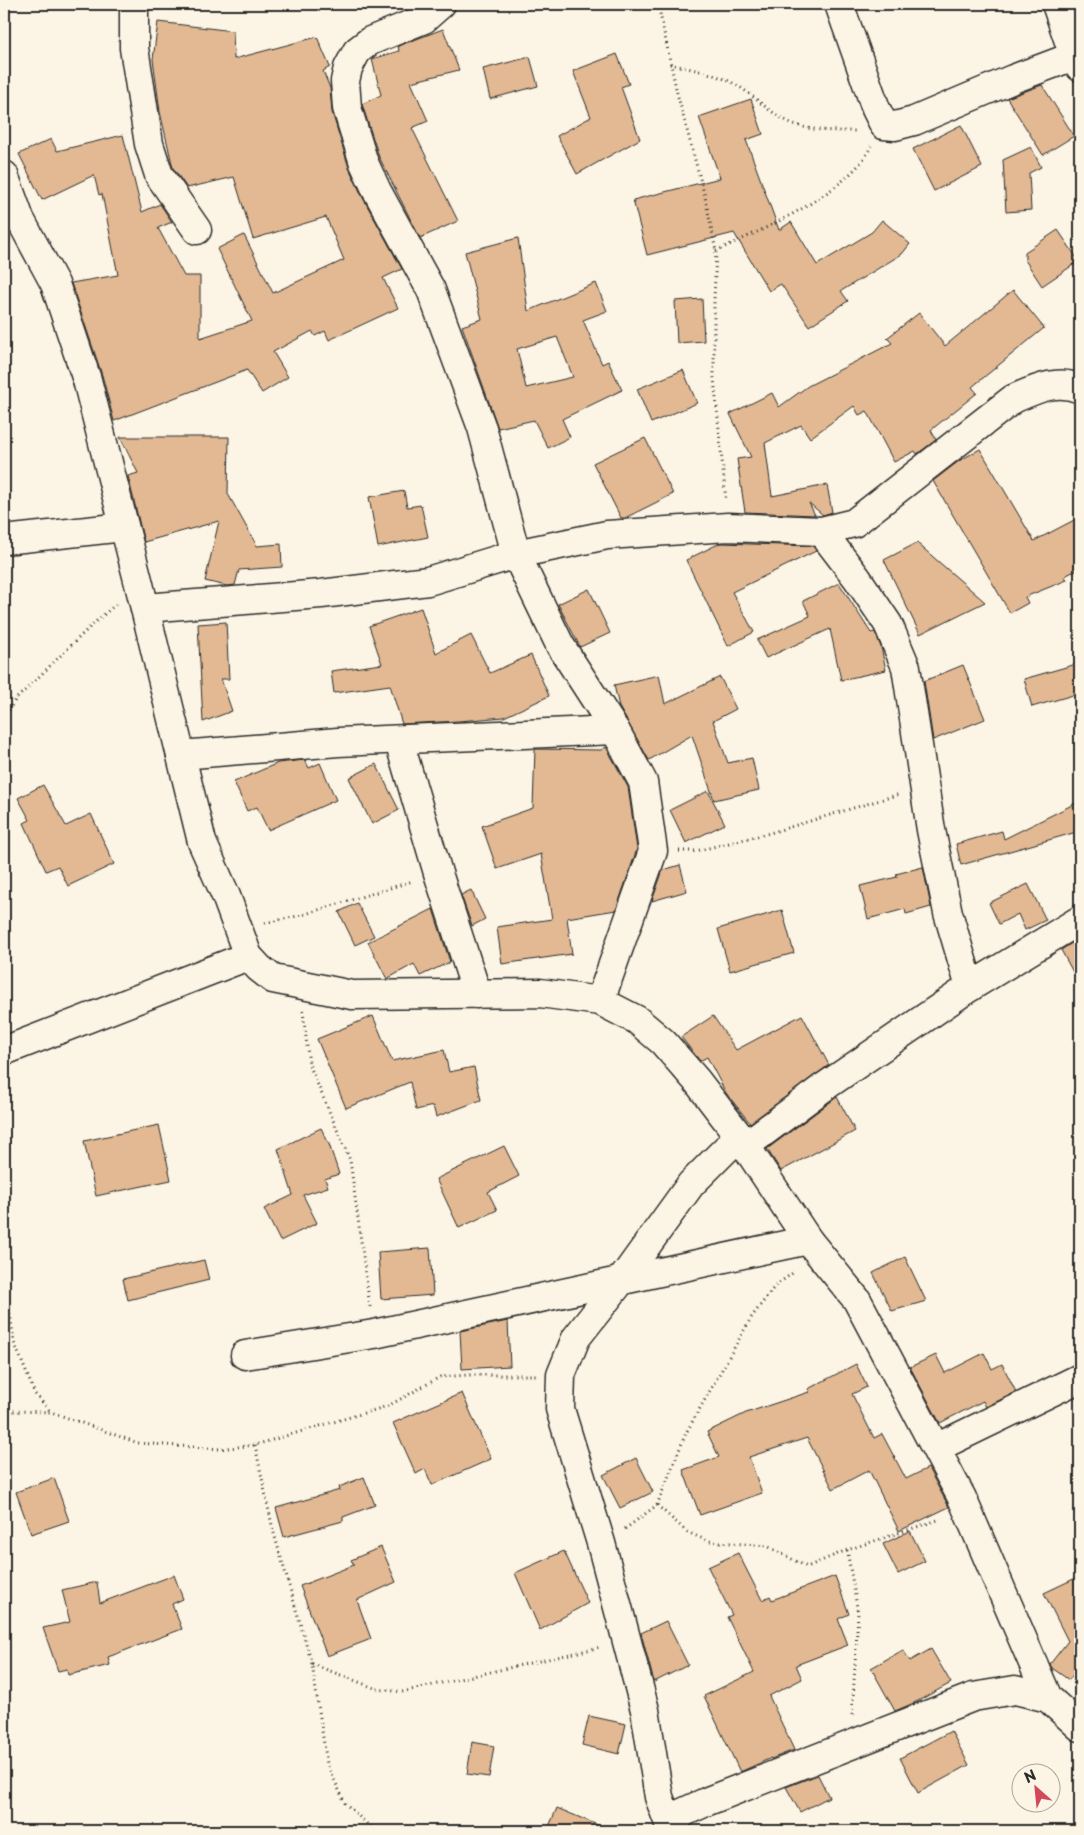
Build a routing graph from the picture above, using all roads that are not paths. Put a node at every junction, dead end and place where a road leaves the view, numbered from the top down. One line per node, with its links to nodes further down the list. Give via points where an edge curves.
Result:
1 (134, 4): 7 (street, via 134,48 149,144 159,175)
2 (441, 4): 12 (street, via 424,19 370,41 357,51 348,68 347,108 376,191 431,290 482,428)
3 (839, 4): 5 (street, via 880,128 914,121 1014,79)
4 (1056, 4): 5 (street)
5 (1077, 62)
6 (4, 175): 9 (street, via 20,219 55,284 87,380)
7 (197, 230)
8 (1080, 389): 10 (street, via 1043,386 1013,399 854,523)
9 (124, 527): 11 (street); 13 (street)
10 (821, 531): 12 (street, via 728,527 607,535); 19 (street, via 888,624 906,667 931,830 948,913)
11 (4, 540)
12 (516, 554): 13 (street, via 428,581 321,594); 14 (street, via 560,645)
13 (142, 596): 16 (street)
14 (615, 730): 15 (street); 21 (street, via 643,782 653,851)
15 (399, 741): 16 (street, via 338,742); 20 (street)
16 (181, 755): 18 (street, via 202,842)
17 (1080, 920): 19 (street)
18 (248, 956): 20 (street, via 273,979 352,995); 22 (street)
19 (970, 987): 23 (street)
20 (477, 994): 21 (street, via 540,994)
21 (600, 1001): 23 (street, via 637,1020 662,1042 697,1080)
22 (4, 1052)
23 (742, 1141): 24 (street); 25 (street, via 690,1184)
24 (814, 1247): 25 (street); 28 (street, via 857,1300)
25 (621, 1282): 26 (street, via 374,1334); 31 (street, via 576,1338 561,1375 560,1409 601,1543 645,1710 660,1798)
26 (245, 1355)
27 (1080, 1378): 28 (street)
28 (936, 1448): 29 (street, via 968,1510)
29 (1048, 1698): 30 (street); 31 (street, via 1015,1690 973,1697 691,1809 682,1813)
30 (1080, 1727)
31 (670, 1830)

